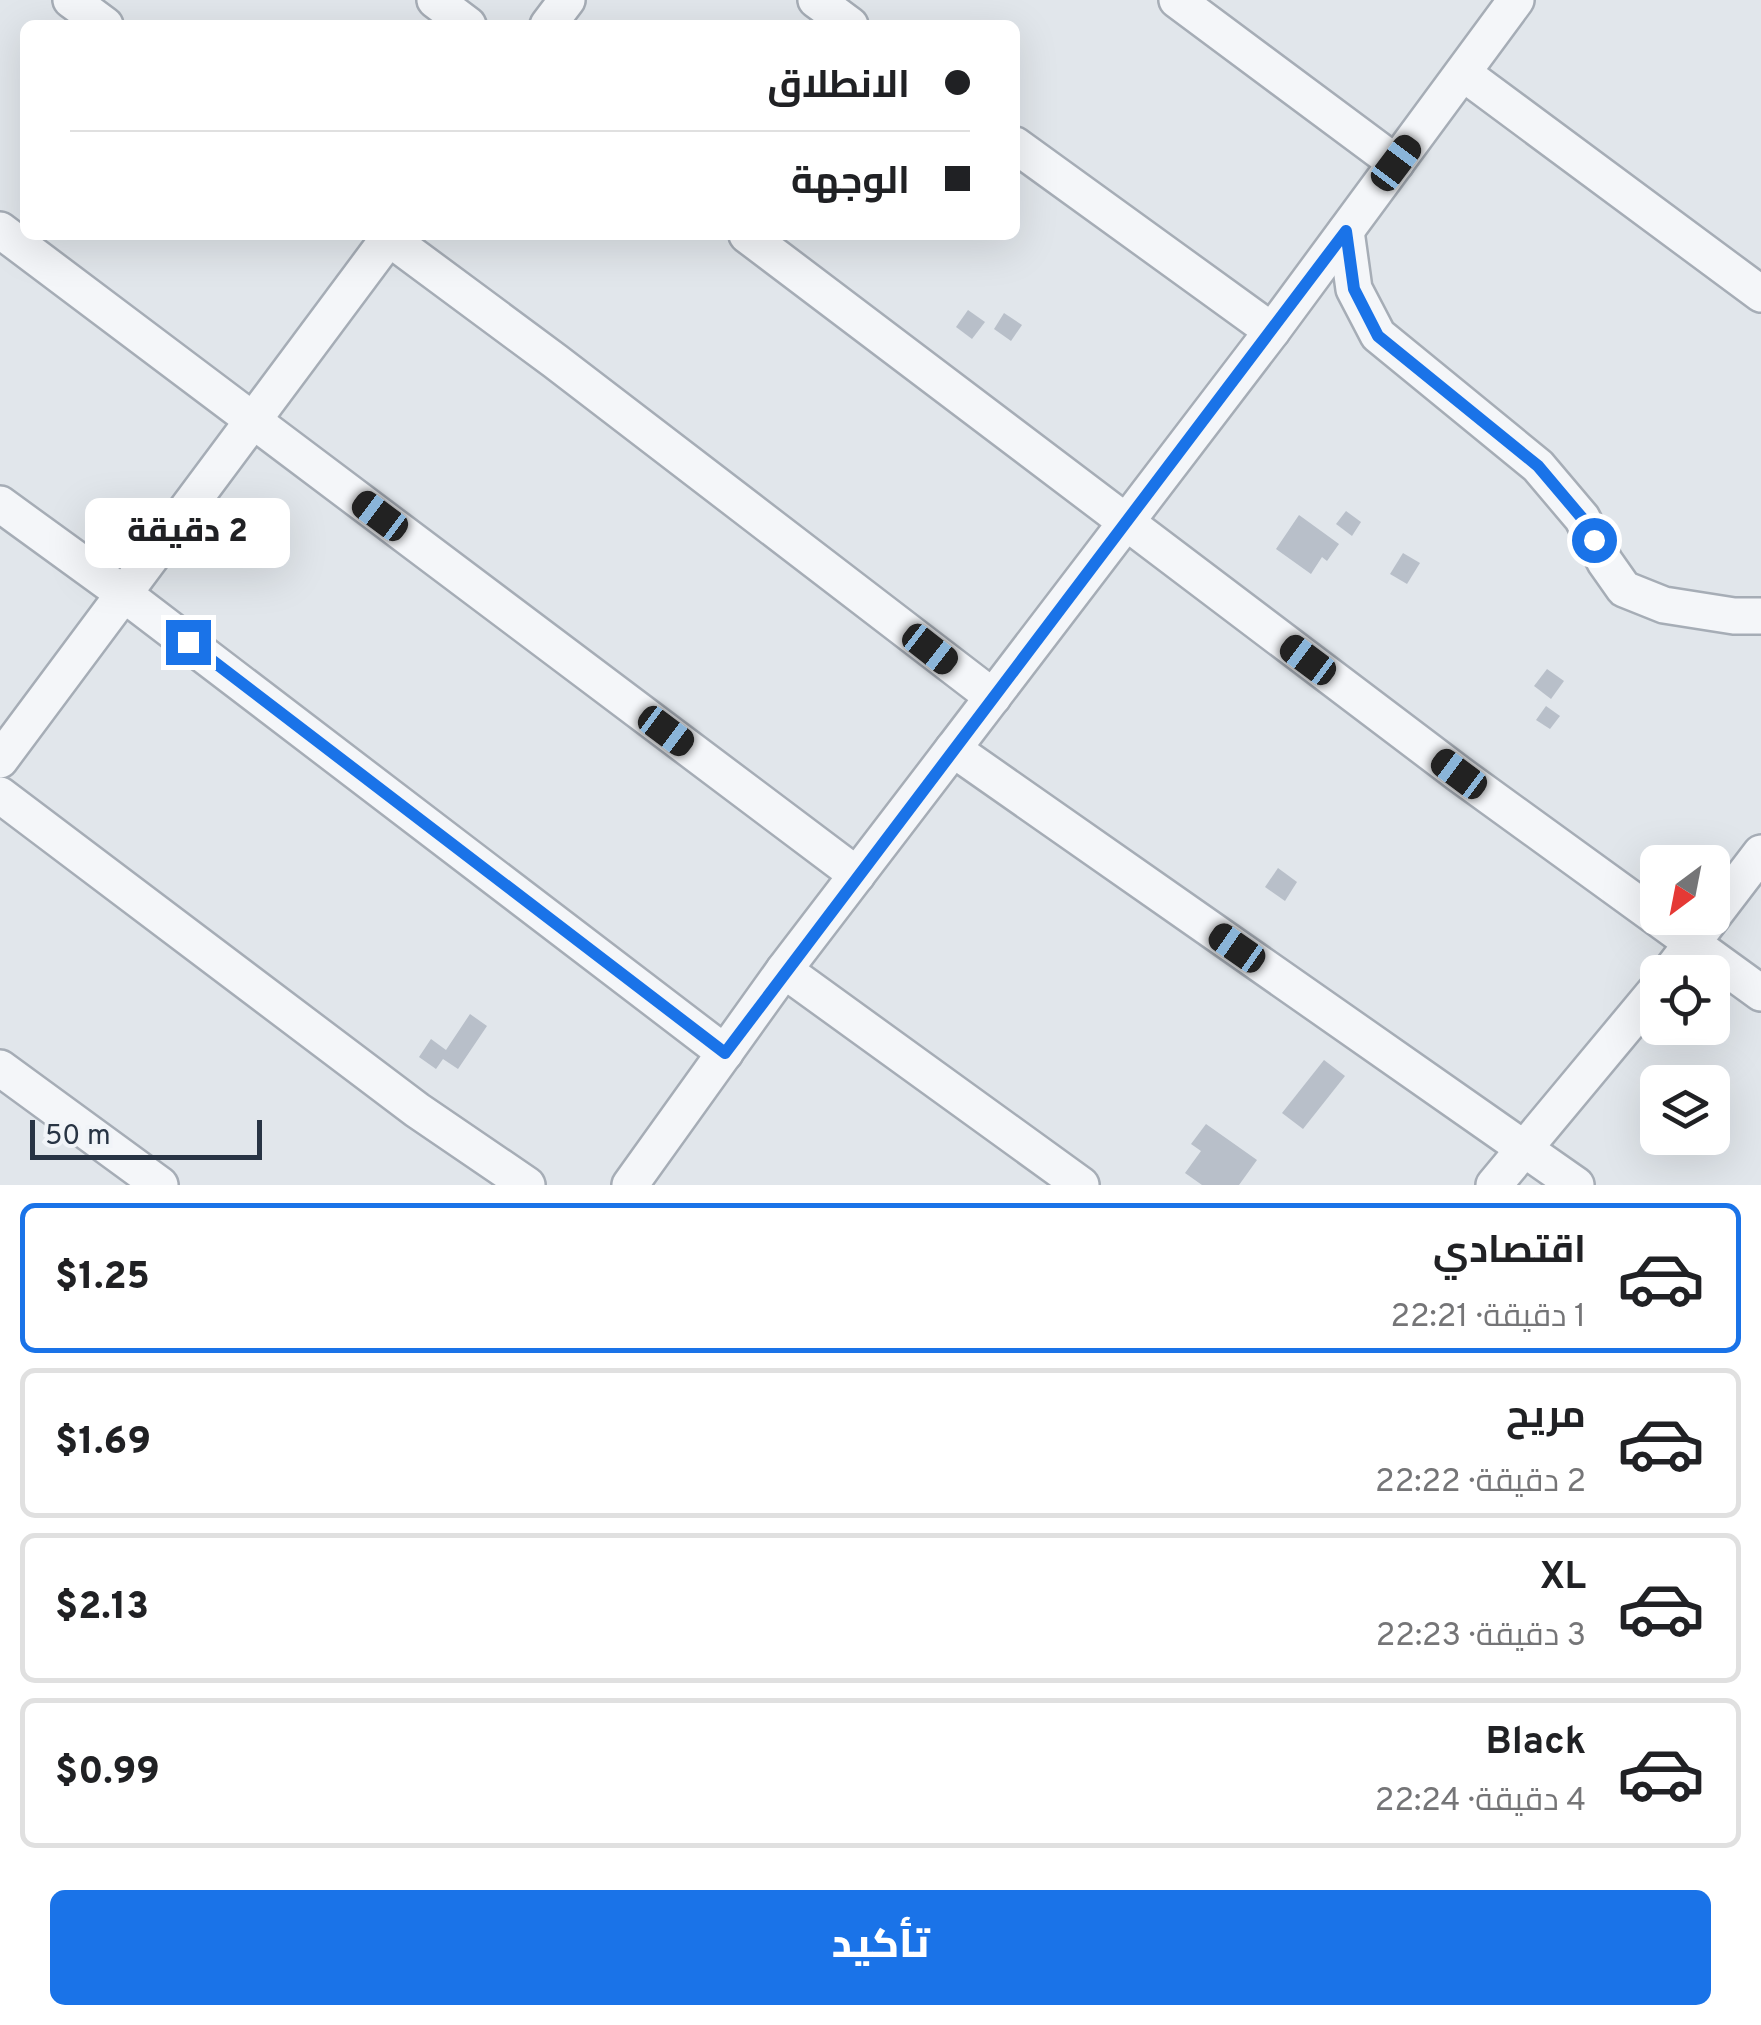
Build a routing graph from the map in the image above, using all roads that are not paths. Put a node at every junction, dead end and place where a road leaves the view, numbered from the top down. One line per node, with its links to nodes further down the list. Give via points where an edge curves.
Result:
1 (72, 0): 7 (street)
2 (435, 0): 8 (street)
3 (567, 0): 9 (street)
4 (816, 0): 10 (street)
5 (1177, 0): 13 (street)
6 (1516, 0): 11 (street)
7 (98, 20)
8 (461, 20)
9 (552, 20)
10 (843, 20)
11 (1463, 73): 13 (street); 19 (street)
12 (1020, 148): 20 (street)
13 (1396, 163): 15 (street)
14 (0, 230): 21 (street)
15 (1346, 231): 20 (street); 25 (street, via 1354,289 1378,336 1538,466 1582,518 1624,589 1664,605)
16 (385, 240): 21 (street)
17 (393, 240): 26 (street)
18 (754, 240): 23 (street)
19 (1761, 294)
20 (1272, 332): 23 (street)
21 (254, 420): 24 (street); 31 (street)
22 (0, 504): 24 (street)
23 (1126, 523): 26 (street); 32 (street)
24 (124, 594): 28 (street); 37 (street)
25 (1761, 616)
26 (993, 697): 27 (street)
27 (953, 749): 31 (street); 39 (street)
28 (0, 760)
29 (0, 795): 41 (street, via 417,1110)
30 (1761, 853): 32 (street)
31 (857, 874): 34 (street)
32 (1694, 944): 33 (street); 35 (street)
33 (1685, 955)
34 (784, 970): 37 (street); 43 (street)
35 (1761, 992)
36 (1640, 1009): 39 (street)
37 (725, 1053): 42 (street)
38 (0, 1068): 40 (street)
39 (1523, 1148): 44 (street); 45 (street)
40 (160, 1185)
41 (527, 1185)
42 (630, 1185)
43 (1081, 1185)
44 (1494, 1185)
45 (1576, 1185)

